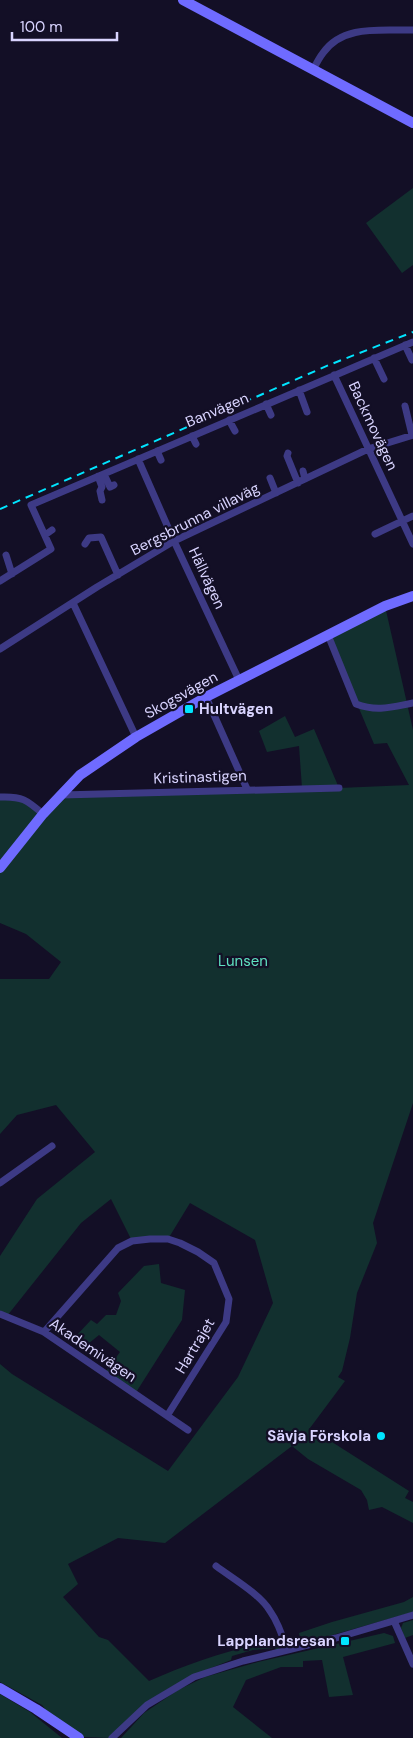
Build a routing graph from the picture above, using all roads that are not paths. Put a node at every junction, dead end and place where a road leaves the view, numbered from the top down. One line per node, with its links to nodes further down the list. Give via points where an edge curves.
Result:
1 (183, 0): 3 (street)
2 (413, 30): 3 (street, via 356,31 324,51)
3 (313, 70): 4 (street)
4 (413, 123)
5 (413, 342): 6 (street, Banvägen)
6 (405, 345): 7 (street, Banvägen); 8 (street)
7 (374, 358): 9 (street, Banvägen); 10 (street)
8 (412, 360)
9 (334, 375): 11 (street, Banvägen); 21 (street, Backmovägen, via 347,394)
10 (384, 379)
11 (299, 390): 12 (street, Banvägen); 14 (street)
12 (266, 404): 15 (street); 16 (street, Banvägen)
13 (405, 406): 18 (street)
14 (307, 412)
15 (271, 415)
16 (229, 420): 17 (street); 19 (street, Banvägen)
17 (235, 431)
18 (413, 435): 21 (street, Bergsbrunna villaväg, via 382,449)
19 (192, 436): 20 (street); 22 (street, Banvägen)
20 (196, 444)
21 (368, 449): 29 (street, Bergsbrunna villaväg, via 343,465); 35 (street, Backmovägen)
22 (157, 451): 24 (street, Banvägen); 25 (street)
23 (288, 453): 30 (street)
24 (138, 459): 27 (street, Banvägen); 39 (street, Hällvägen)
25 (161, 460)
26 (303, 471): 29 (street)
27 (101, 475): 31 (street, via 110,486); 33 (street); 38 (street, Banvägen, via 31,504 33,517)
28 (270, 478): 32 (street)
29 (305, 479): 30 (street, Bergsbrunna villaväg)
30 (298, 483): 32 (street, Bergsbrunna villaväg)
31 (114, 485)
32 (276, 493): 39 (street, Bergsbrunna villaväg)
33 (102, 500)
34 (413, 516): 35 (street)
35 (402, 520): 37 (street); 41 (street, Backmovägen)
36 (52, 530): 38 (street)
37 (376, 534)
38 (45, 536): 43 (street, via 51,549 36,562)
39 (174, 541): 44 (street, Bergsbrunna villaväg); 50 (street, Hällvägen)
40 (85, 544): 44 (street, via 89,538 101,537)
41 (413, 544)
42 (6, 555): 43 (street)
43 (12, 574): 45 (street)
44 (118, 575): 47 (street, Bergsbrunna villaväg)
45 (3, 582)
46 (413, 596): 48 (street, Skogsvägen, via 385,606)
47 (73, 603): 49 (street, Bergsbrunna villaväg); 53 (street)
48 (328, 635): 50 (street, Skogsvägen); 52 (street, via 356,704 370,709)
49 (0, 649)
50 (240, 680): 51 (street, Skogsvägen)
51 (206, 697): 53 (street, Skogsvägen); 55 (street)
52 (413, 703)
53 (136, 737): 56 (street, Skogsvägen, via 80,775)
54 (339, 788): 55 (street, Kristinastigen)
55 (247, 789): 56 (street, Kristinastigen)
56 (61, 795): 58 (street, Skogsvägen)
57 (0, 798): 58 (street, via 27,800)
58 (43, 814): 59 (street, Skogsvägen)
59 (0, 868)
60 (52, 1146): 61 (street)
61 (0, 1182)
62 (0, 1314): 63 (street, Akademivägen)
63 (44, 1332): 64 (street, Akademivägen); 64 (street, Hartrajet, via 118,1248 132,1241 150,1238 168,1239 198,1252 214,1264 229,1299 226,1322)
64 (167, 1416): 65 (street)
65 (188, 1430)
66 (216, 1566): 69 (street, via 270,1610)
67 (413, 1615): 68 (street)
68 (394, 1621): 69 (street); 70 (street)
69 (287, 1650): 73 (street, via 194,1677 147,1705)
70 (413, 1664)
71 (0, 1688): 72 (street)
72 (36, 1709): 74 (street); 75 (street)
73 (120, 1734): 76 (street)
74 (66, 1738)
75 (79, 1738)
76 (112, 1738)

